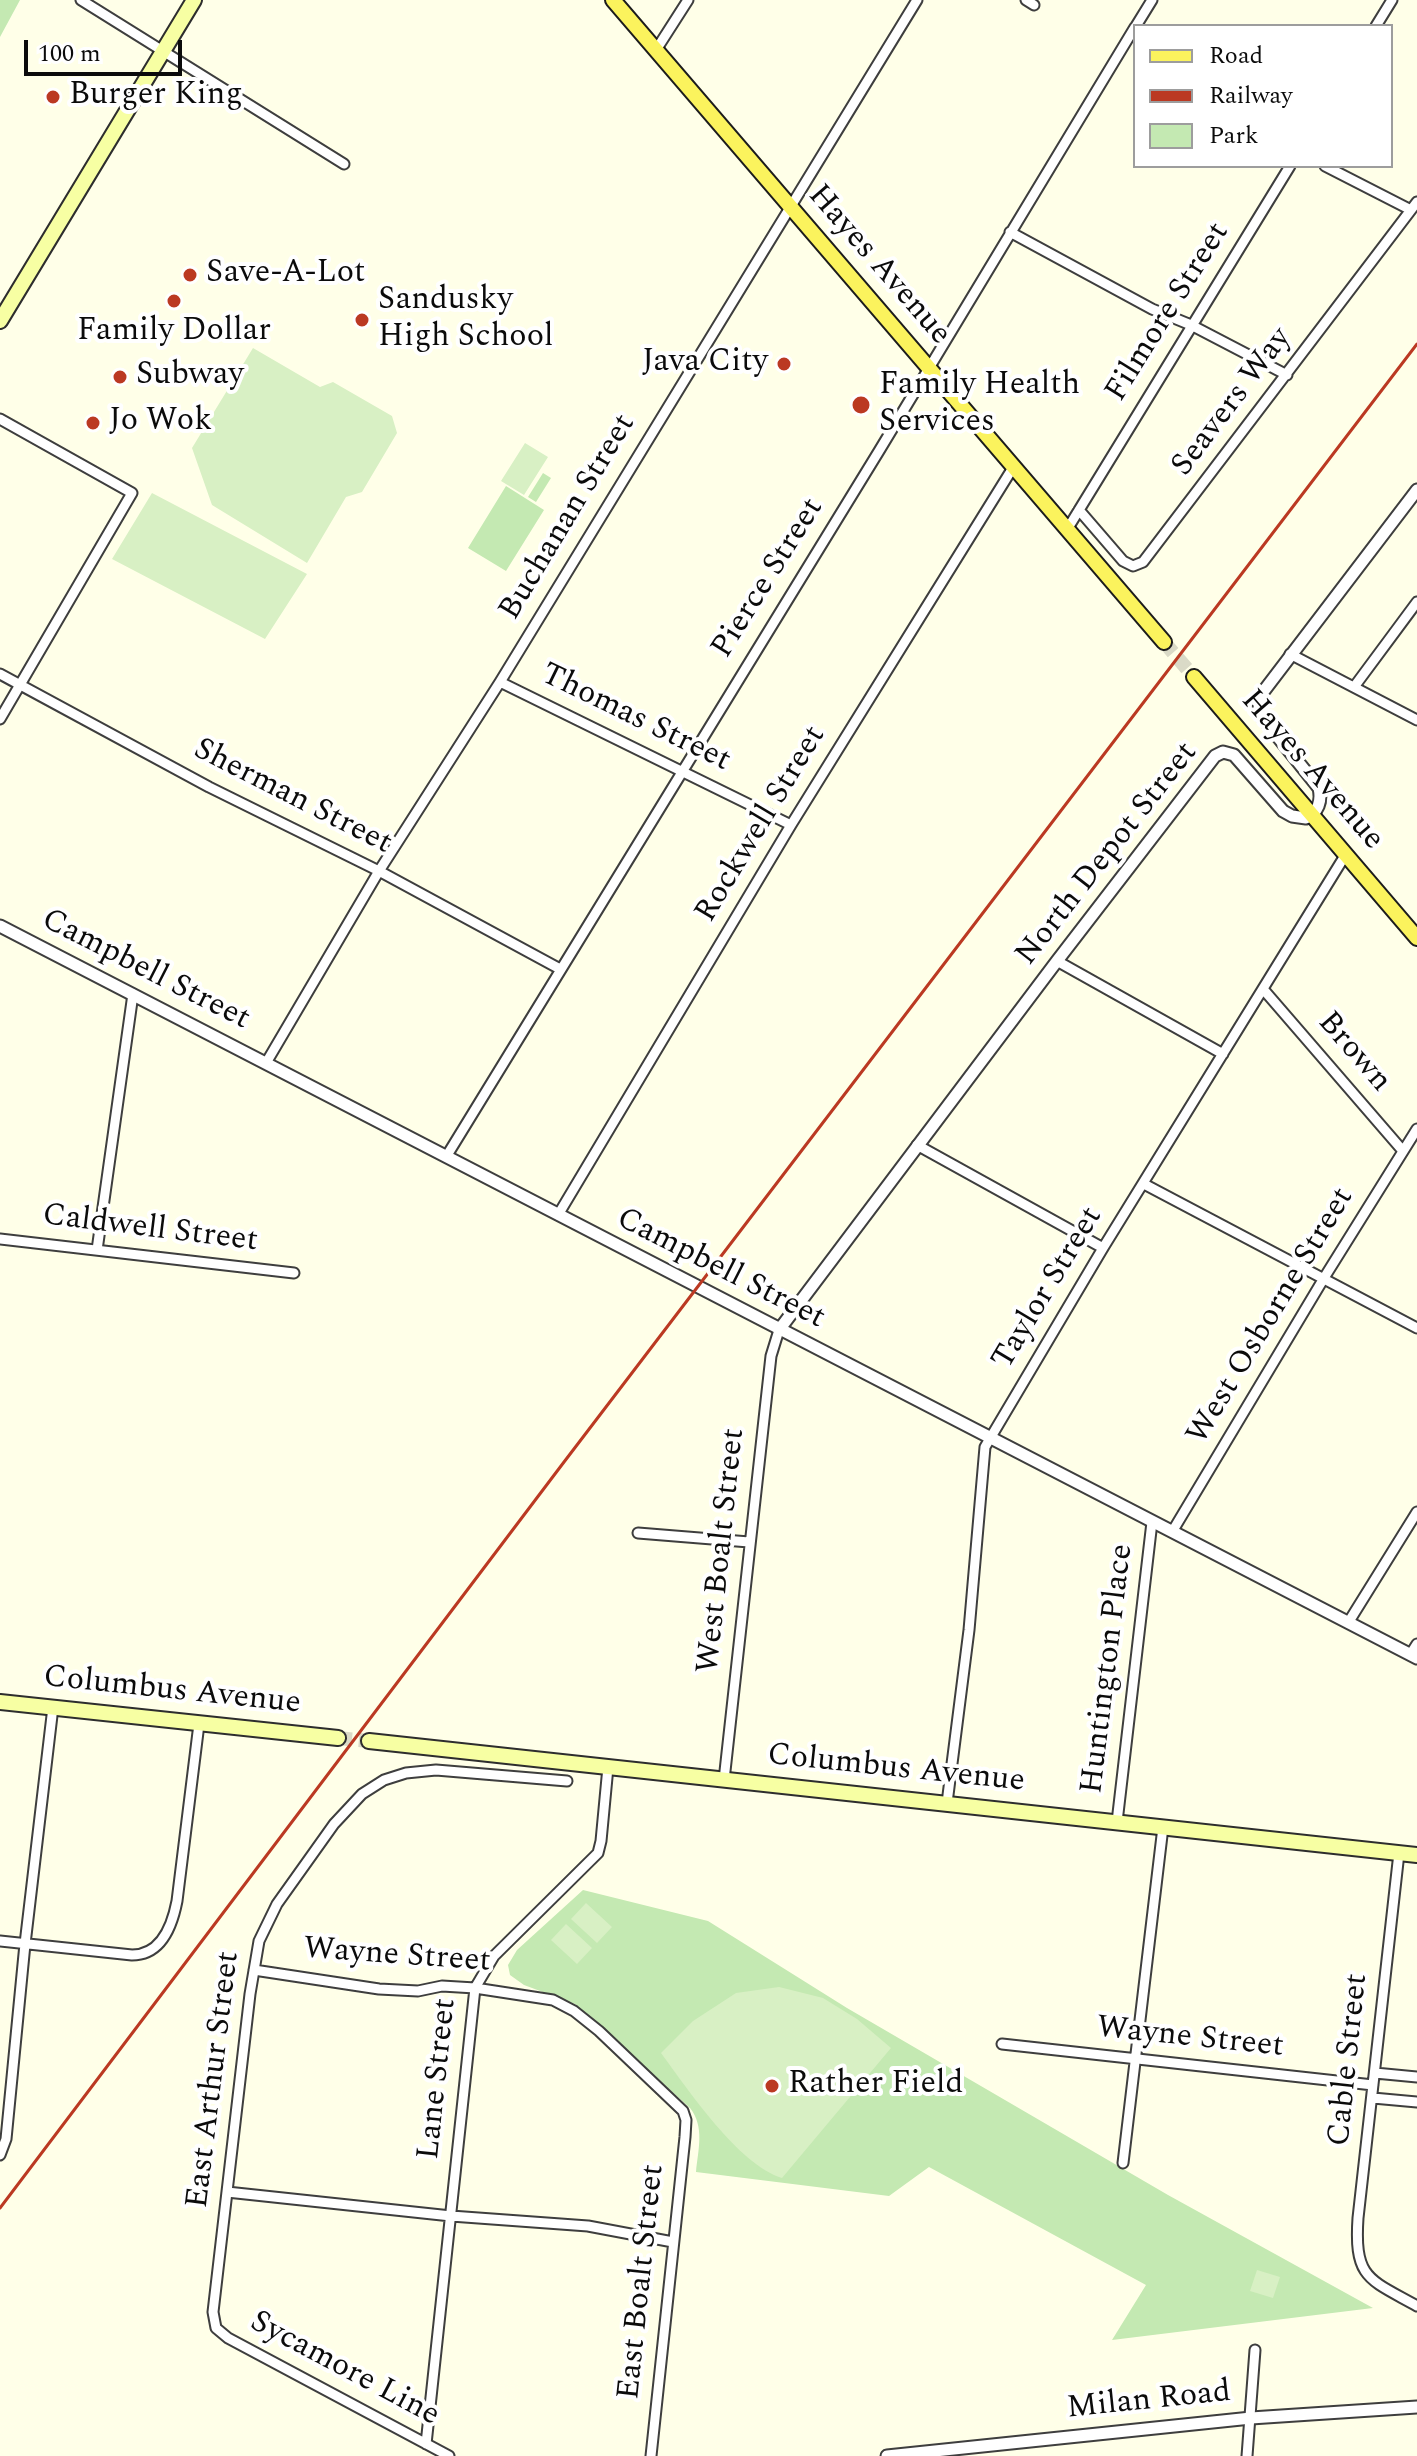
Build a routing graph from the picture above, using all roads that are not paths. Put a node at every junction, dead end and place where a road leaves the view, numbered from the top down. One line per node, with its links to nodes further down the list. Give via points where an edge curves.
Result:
1 (81, 0): 11 (street)
2 (194, 0): 11 (main road)
3 (613, 0): 12 (main road, Hayes Avenue)
4 (688, 0): 12 (street)
5 (917, 0): 17 (street, Buchanan Street)
6 (1152, 0): 8 (street, Pierce Street)
7 (1392, 0): 9 (street)
8 (1136, 24)
9 (1377, 24)
10 (1133, 29): 18 (street, Pierce Street)
11 (163, 50): 13 (street); 19 (main road)
12 (656, 50): 17 (main road, Hayes Avenue)
13 (344, 164)
14 (1289, 168): 20 (street, Filmore Street)
15 (1329, 168): 16 (street)
16 (1414, 206): 22 (street, Seavers Way)
17 (790, 207): 21 (main road, Hayes Avenue); 33 (street, Buchanan Street)
18 (1010, 232): 20 (street); 21 (street, Pierce Street)
19 (0, 321)
20 (1191, 325): 22 (street); 26 (street, Filmore Street)
21 (929, 366): 24 (main road, Hayes Avenue); 38 (street, Pierce Street)
22 (1287, 375): 26 (street, Seavers Way, via 1143,562 1133,566 1123,561)
23 (0, 419): 34 (street, via 132,493)
24 (1014, 466): 27 (main road, Hayes Avenue); 40 (street, Rockwell Street)
25 (1417, 490): 30 (street)
26 (1079, 510): 27 (street, Filmore Street)
27 (1068, 528): 29 (main road, Hayes Avenue)
28 (1417, 602): 35 (street)
29 (1164, 642)
30 (1290, 654): 35 (street); 39 (street, via 1261,692 1259,709 1319,788 1320,802)
31 (0, 674): 34 (street, Sherman Street)
32 (1194, 677): 39 (main road, Hayes Avenue)
33 (500, 682): 38 (street, Thomas Street); 42 (street, Buchanan Street)
34 (21, 685): 36 (street); 42 (street, Sherman Street)
35 (1354, 687): 37 (street)
36 (0, 719)
37 (1417, 720)
38 (681, 769): 40 (street, Thomas Street); 46 (street, Pierce Street)
39 (1313, 814): 41 (main road, Hayes Avenue); 45 (street, North Depot Street, via 1288,814 1237,757 1219,753)
40 (791, 825): 56 (street, Rockwell Street)
41 (1346, 854): 44 (main road, Hayes Avenue); 47 (street, Taylor Street)
42 (379, 871): 46 (street, Sherman Street); 50 (street, Buchanan Street)
43 (0, 926): 48 (street, Campbell Street)
44 (1417, 938)
45 (1057, 961): 49 (street); 52 (street, North Depot Street)
46 (560, 969): 54 (street, Pierce Street)
47 (1263, 989): 49 (street, Taylor Street); 53 (street, Brown)
48 (133, 994): 50 (street, Campbell Street); 59 (street)
49 (1223, 1054): 55 (street, Taylor Street)
50 (266, 1063): 54 (street, Campbell Street)
51 (1417, 1129): 53 (street, West Osborne Street)
52 (917, 1145): 58 (street); 63 (street, North Depot Street)
53 (1403, 1151): 61 (street, West Osborne Street)
54 (446, 1157): 56 (street, Campbell Street)
55 (1144, 1184): 58 (street, Taylor Street); 61 (street)
56 (558, 1215): 63 (street, Campbell Street)
57 (0, 1239): 59 (street, Caldwell Street)
58 (1103, 1248): 64 (street, Taylor Street)
59 (97, 1250): 60 (street, Caldwell Street)
60 (294, 1273)
61 (1324, 1278): 62 (street); 67 (street, West Osborne Street)
62 (1417, 1328)
63 (779, 1330): 64 (street, Campbell Street); 69 (street, West Boalt Street, via 771,1356)
64 (990, 1438): 66 (street, Campbell Street); 81 (street, Taylor Street)
65 (1417, 1512): 70 (street)
66 (1152, 1522): 67 (street, Campbell Street); 82 (street, Huntington Place)
67 (1172, 1532): 70 (street, Campbell Street)
68 (638, 1533): 69 (street)
69 (749, 1542): 79 (street, West Boalt Street)
70 (1348, 1623): 72 (street, Campbell Street)
71 (1417, 1644): 72 (street)
72 (1414, 1657)
73 (0, 1702): 74 (main road, Columbus Avenue)
74 (53, 1707): 75 (main road, Columbus Avenue); 87 (street)
75 (199, 1724): 76 (main road, Columbus Avenue); 87 (street, via 177,1901 157,1947 132,1955)
76 (338, 1738)
77 (369, 1741): 78 (main road, Columbus Avenue)
78 (608, 1767): 79 (main road, Columbus Avenue); 89 (street, Lane Street, via 598,1853 494,1956)
79 (724, 1780): 81 (main road, Columbus Avenue)
80 (567, 1781): 88 (street, East Arthur Street, via 431,1770 378,1783 334,1824 285,1892 263,1931)
81 (947, 1803): 82 (main road, Columbus Avenue)
82 (1117, 1822): 83 (main road, Columbus Avenue)
83 (1163, 1827): 84 (main road, Columbus Avenue); 91 (street)
84 (1399, 1853): 85 (main road, Columbus Avenue); 92 (street, Cable Street)
85 (1417, 1855)
86 (0, 1941): 87 (street)
87 (25, 1944): 98 (street, via 6,2139)
88 (254, 1970): 89 (street, Wayne Street, via 379,1989); 100 (street, East Arthur Street)
89 (475, 1988): 97 (street, Wayne Street, via 541,1997 567,2007); 101 (street, Lane Street)
90 (1002, 2044): 91 (street, Wayne Street)
91 (1136, 2059): 94 (street, Wayne Street); 99 (street)
92 (1375, 2073): 93 (street); 94 (street, Cable Street)
93 (1417, 2077)
94 (1373, 2085): 95 (street, Cable Street)
95 (1373, 2098): 96 (street); 103 (street, Cable Street, via 1358,2257 1370,2279)
96 (1417, 2102)
97 (685, 2114): 102 (street, East Boalt Street)
98 (0, 2155)
99 (1123, 2163)
100 (227, 2192): 101 (street); 104 (street, East Arthur Street, via 213,2312)
101 (451, 2216): 102 (street, via 588,2226); 108 (street, Lane Street)
102 (673, 2242): 110 (street, East Boalt Street)
103 (1417, 2306)
104 (216, 2328): 108 (street, Sycamore Line)
105 (1255, 2350): 107 (street)
106 (1417, 2407): 107 (street, Milan Road)
107 (1251, 2418): 111 (street, Milan Road); 112 (street)
108 (426, 2444): 109 (street, Sycamore Line)
109 (449, 2456)
110 (651, 2456)
111 (887, 2456)
112 (1247, 2456)

